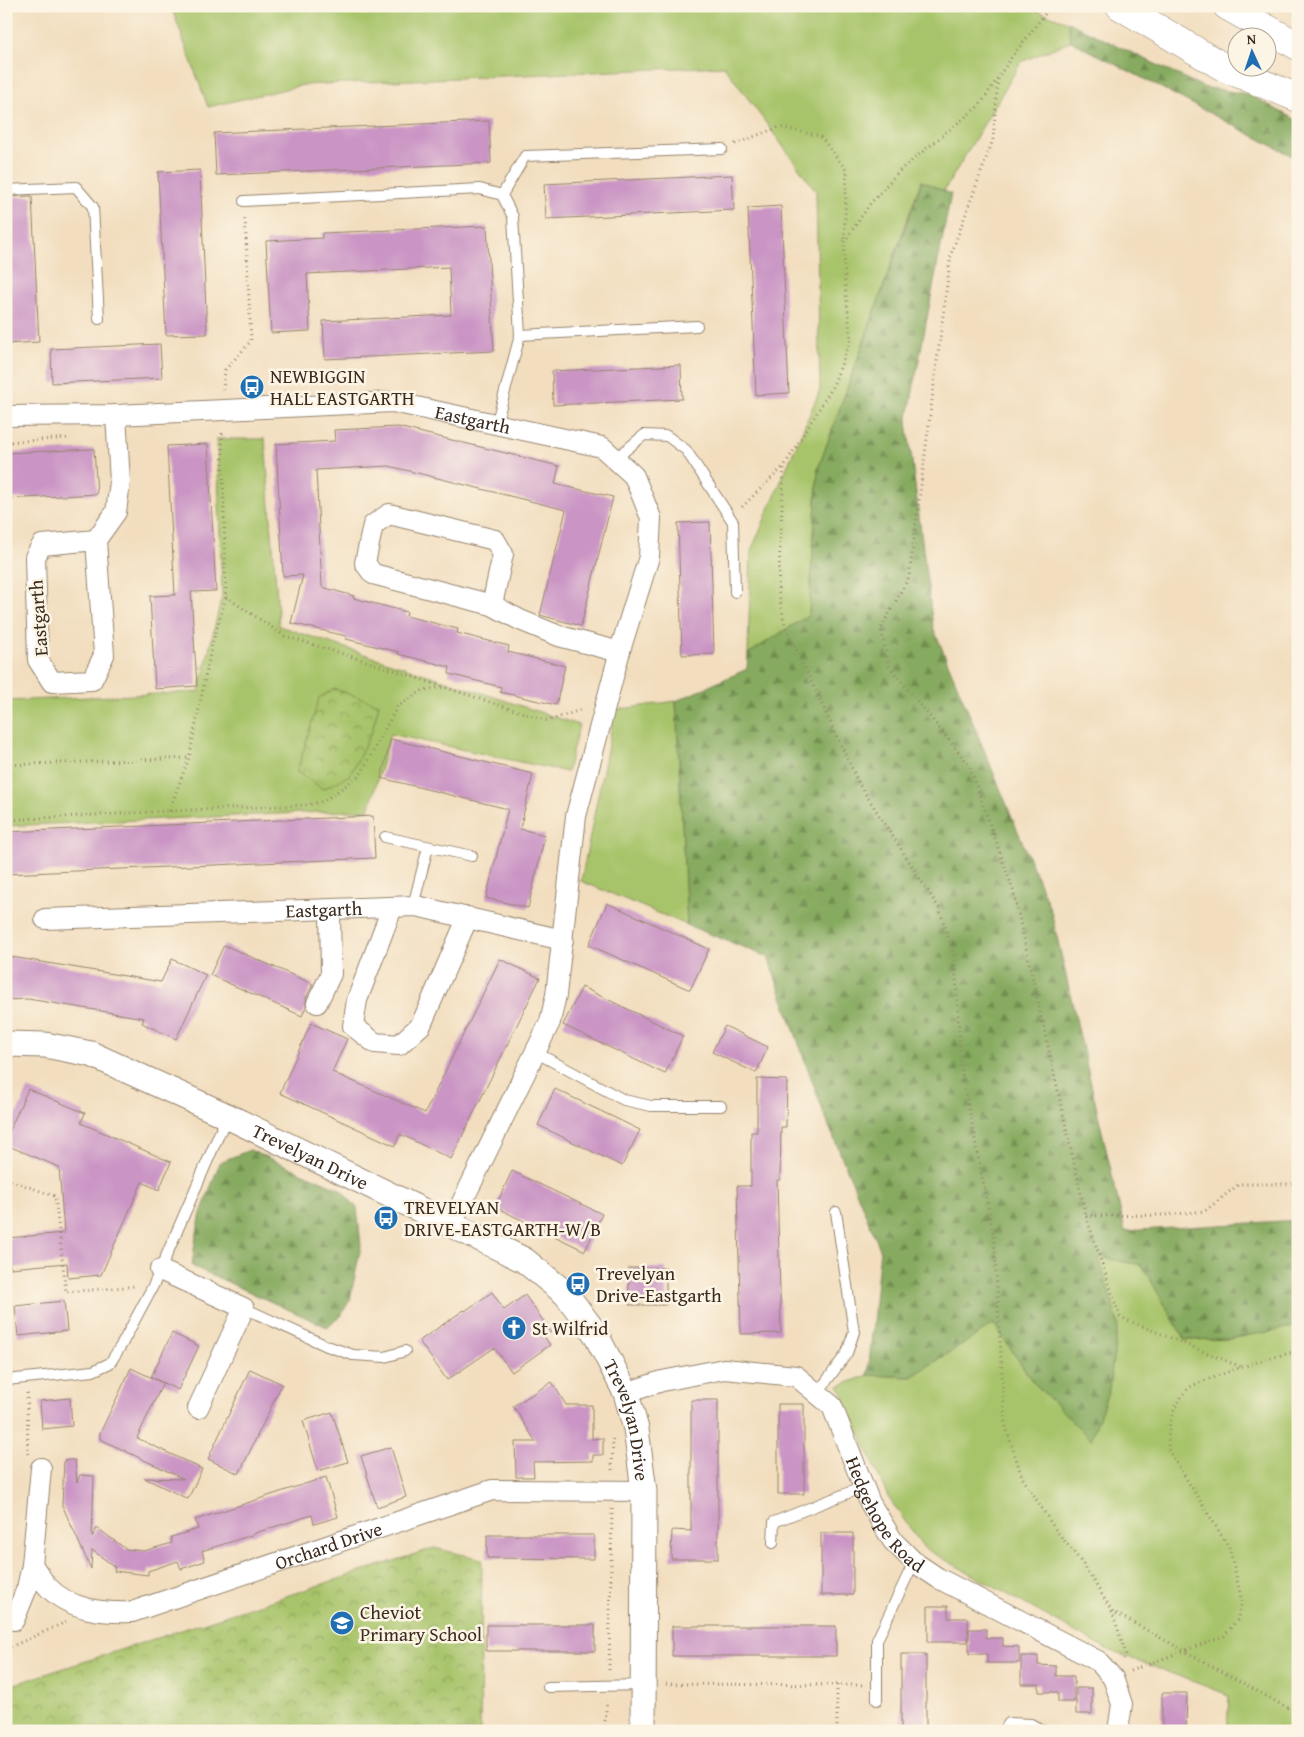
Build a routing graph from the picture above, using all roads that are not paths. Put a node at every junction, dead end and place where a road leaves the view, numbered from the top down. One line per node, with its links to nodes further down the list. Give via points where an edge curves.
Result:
1 (1120, 6): 10 (highway, via 1226,68)
2 (1154, 6): 7 (highway)
3 (1227, 6): 6 (highway)
4 (1260, 6): 5 (highway)
5 (1298, 37)
6 (1298, 46)
7 (1226, 49)
8 (1276, 76): 9 (highway)
9 (1298, 88)
10 (1298, 98)
11 (722, 149): 13 (lane, via 525,156)
12 (6, 190): 15 (lane, via 76,187 93,207)
13 (502, 196): 14 (lane, via 480,189); 17 (lane, via 513,217)
14 (244, 201)
15 (99, 319)
16 (697, 326): 17 (lane)
17 (520, 335): 20 (lane)
18 (116, 415): 19 (street, Eastgarth); 20 (street, Eastgarth, via 393,402); 22 (street, via 120,482 116,512)
19 (6, 416)
20 (496, 425): 21 (street, Eastgarth, via 602,448)
21 (614, 459): 23 (lane, via 644,435 667,436 686,450 733,522); 25 (street, Eastgarth, via 634,476 651,518 649,557)
22 (96, 540): 22 (street, Eastgarth, via 42,544 35,557 38,660 52,682 92,680 104,655)
23 (735, 592)
24 (492, 605): 24 (street, via 373,574 365,563 373,525 389,514 495,540 503,554); 25 (street, via 559,636)
25 (620, 652): 34 (street, Eastgarth, via 576,816)
26 (385, 837): 27 (lane)
27 (428, 847): 28 (lane); 29 (lane)
28 (472, 856)
29 (413, 906): 30 (street, Eastgarth); 32 (street, Eastgarth)
30 (392, 908): 31 (street, Eastgarth); 32 (street, Eastgarth, via 358,1000 353,1026 375,1043 399,1045 421,1025)
31 (330, 910): 33 (street, Eastgarth); 35 (street, via 331,974)
32 (468, 917): 34 (street, Eastgarth)
33 (45, 919)
34 (563, 940): 37 (street, Eastgarth, via 550,1022)
35 (317, 1003)
36 (6, 1044): 39 (street, Trevelyan Drive, via 45,1044 91,1054)
37 (535, 1052): 38 (lane, via 624,1100 651,1106); 41 (street, Eastgarth)
38 (721, 1106)
39 (227, 1116): 41 (street, Trevelyan Drive); 42 (lane)
40 (836, 1212): 47 (lane, via 854,1332 847,1353)
41 (451, 1225): 46 (street, Trevelyan Drive, via 524,1260 566,1294 596,1333)
42 (157, 1277): 43 (street); 45 (lane, via 110,1363 93,1371)
43 (244, 1308): 44 (lane, via 353,1355 385,1357); 48 (street)
44 (405, 1351)
45 (6, 1380)
46 (626, 1393): 47 (street, Hedgehope Road, via 662,1381 724,1369 796,1376); 51 (street, Trevelyan Drive, via 636,1429)
47 (817, 1394): 50 (street, Hedgehope Road, via 832,1406)
48 (198, 1408)
49 (34, 1463): 54 (street)
50 (863, 1487): 52 (lane, via 774,1522); 53 (street, Hedgehope Road, via 893,1541)
51 (644, 1491): 54 (street, Orchard Drive, via 492,1490 132,1612 108,1613 69,1603 48,1587); 56 (street, Trevelyan Drive)
52 (772, 1544)
53 (914, 1562): 58 (lane, via 878,1640); 62 (street, Hedgehope Road, via 938,1578 1098,1661 1113,1678 1122,1704)
54 (32, 1565): 55 (street)
55 (14, 1620)
56 (643, 1684): 57 (lane); 59 (street, Trevelyan Drive)
57 (548, 1687)
58 (877, 1700)
59 (643, 1731)
60 (1004, 1731): 61 (lane, via 1009,1724 1031,1724)
61 (1043, 1731)
62 (1118, 1731)

